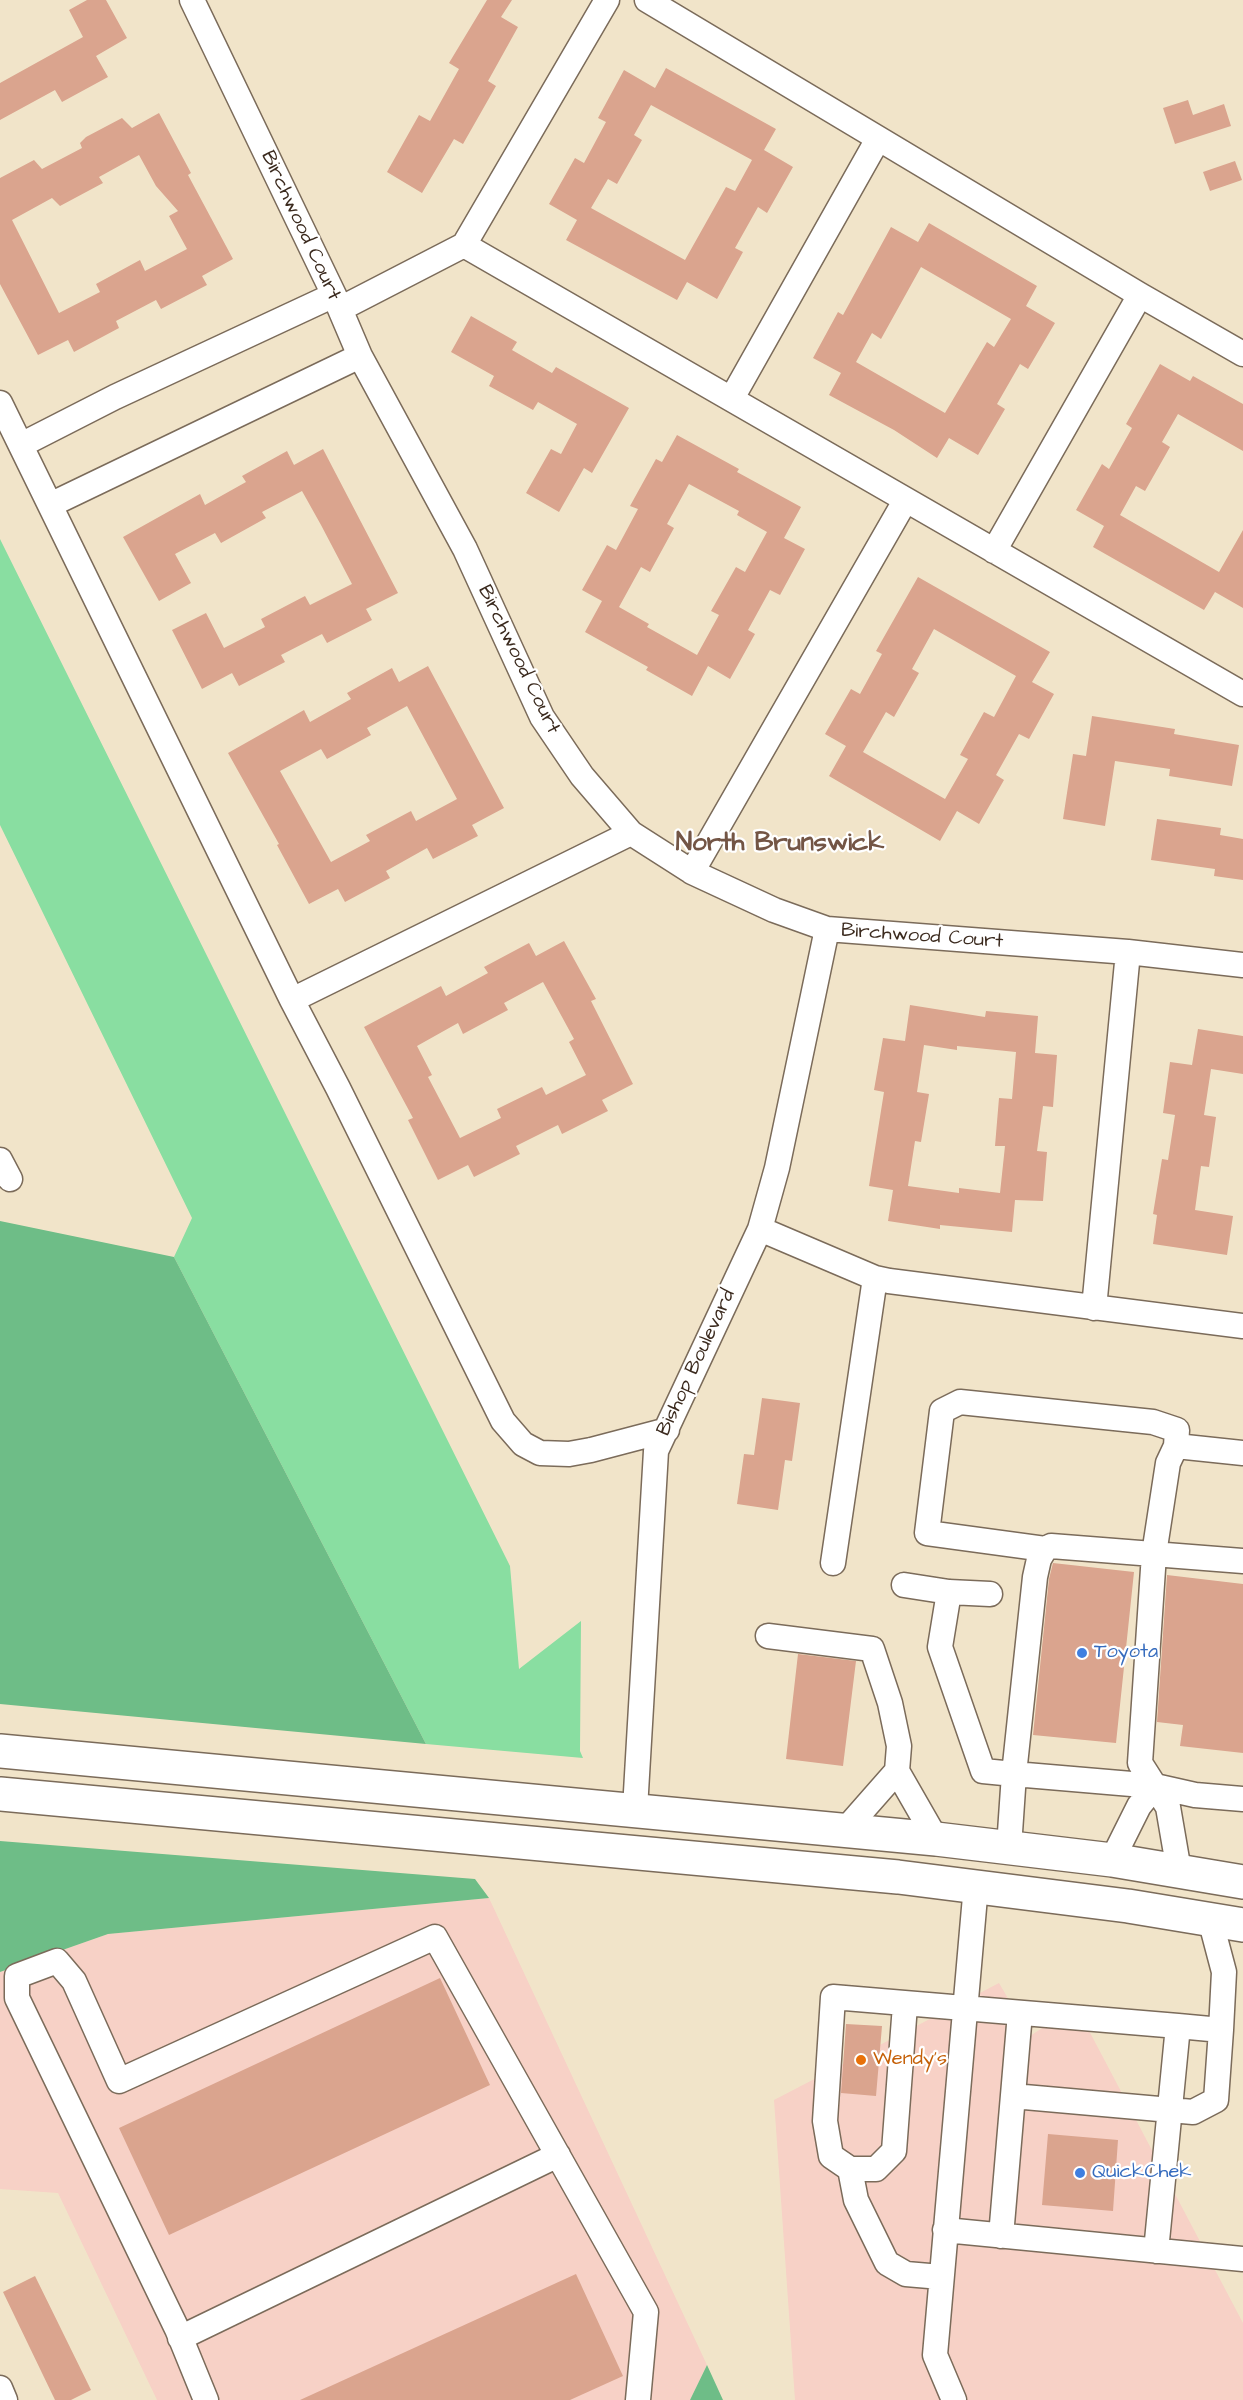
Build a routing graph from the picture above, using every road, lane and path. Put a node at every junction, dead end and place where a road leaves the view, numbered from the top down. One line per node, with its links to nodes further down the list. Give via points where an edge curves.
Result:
1 (192, 0): 7 (street, Birchwood Court)
2 (607, 0): 5 (street)
3 (647, 0): 4 (street)
4 (878, 139): 6 (street); 10 (street)
5 (464, 245): 7 (street); 10 (street)
6 (1140, 296): 8 (street); 15 (street)
7 (337, 302): 9 (street, Birchwood Court); 12 (street, via 126,392)
8 (1243, 354)
9 (360, 356): 14 (street); 17 (street, Birchwood Court, via 465,549 542,717 582,777)
10 (732, 398): 13 (street)
11 (0, 403): 12 (street)
12 (21, 445): 14 (street)
13 (906, 501): 15 (street); 18 (street)
14 (50, 505): 22 (street)
15 (994, 551): 16 (street)
16 (1243, 694)
17 (632, 832): 18 (street, Birchwood Court); 22 (street)
18 (692, 872): 19 (street, Birchwood Court, via 774,910)
19 (827, 929): 20 (street, Birchwood Court); 23 (street, Bishop Boulevard, via 777,1168)
20 (1128, 952): 21 (street, Birchwood Court); 25 (street)
21 (1243, 965)
22 (292, 1000): 27 (street, via 494,1405 523,1444 540,1453 569,1454)
23 (760, 1228): 24 (street); 27 (street, Bishop Boulevard)
24 (875, 1278): 25 (street); 33 (street)
25 (1094, 1308): 26 (street)
26 (1243, 1326)
27 (667, 1430): 44 (street, Bishop Boulevard, via 656,1451)
28 (1176, 1446): 29 (street); 30 (street, via 1177,1430 1154,1422 960,1402 942,1411 927,1533); 31 (street, via 1168,1463)
29 (1243, 1453)
30 (1045, 1549): 31 (street, via 1051,1546); 40 (street, via 1035,1577)
31 (1154, 1554): 32 (street); 41 (street, via 1140,1763)
32 (1243, 1561)
33 (833, 1563)
34 (904, 1585): 35 (street)
35 (949, 1592): 36 (street); 40 (street, via 940,1647 983,1771)
36 (990, 1594)
37 (768, 1636): 39 (street, via 872,1649 899,1746)
38 (0, 1751): 44 (highway)
39 (897, 1771): 45 (street); 46 (street)
40 (1014, 1774): 41 (street); 47 (street)
41 (1155, 1786): 43 (street, via 1195,1795); 49 (street, via 1139,1806); 50 (street, via 1168,1807)
42 (0, 1794): 52 (highway)
43 (1243, 1799)
44 (635, 1809): 45 (highway)
45 (846, 1829): 46 (highway)
46 (936, 1839): 47 (highway)
47 (1009, 1847): 49 (highway)
48 (1243, 1858): 50 (highway)
49 (1112, 1860): 50 (highway)
50 (1179, 1871): 51 (highway)
51 (1243, 1882)
52 (976, 1885): 53 (highway); 56 (street)
53 (1210, 1919): 54 (highway); 59 (street, via 1224,1972)
54 (1243, 1925)
55 (905, 2005): 56 (street); 63 (street, via 894,2151 876,2169); 63 (street, via 833,1997 825,2121 831,2156)
56 (964, 2009): 57 (street); 64 (street)
57 (1020, 2013): 58 (street); 60 (street)
58 (1178, 2025): 59 (street); 61 (street)
59 (1221, 2030): 61 (street, via 1216,2100 1193,2112)
60 (1013, 2096): 61 (street); 65 (street)
61 (1168, 2110): 66 (street)
62 (558, 2155): 69 (street); 69 (street, via 435,1937 119,2081 74,1981 57,1961 17,1976 17,1998); 73 (street, via 646,2312)
63 (850, 2169): 68 (street, via 856,2200 887,2263 906,2274)
64 (945, 2230): 65 (street); 68 (street)
65 (1001, 2236): 66 (street)
66 (1156, 2251): 67 (street)
67 (1243, 2259)
68 (941, 2277): 74 (street, via 935,2355)
69 (180, 2338): 72 (street)
70 (0, 2388): 71 (street)
71 (5, 2400)
72 (206, 2400)
73 (638, 2400)
74 (954, 2400)

